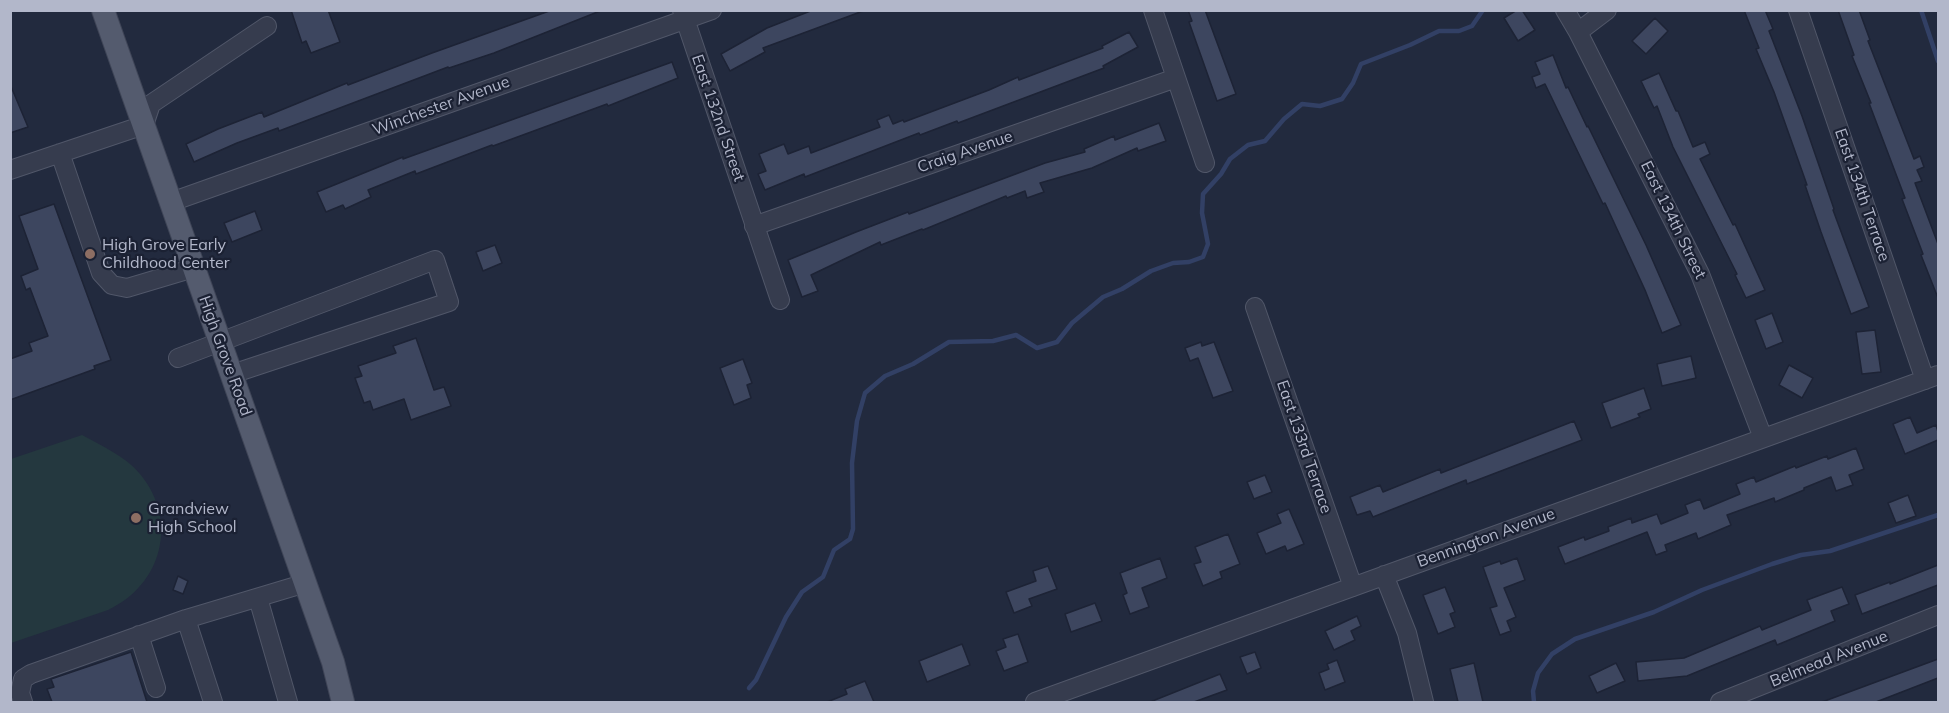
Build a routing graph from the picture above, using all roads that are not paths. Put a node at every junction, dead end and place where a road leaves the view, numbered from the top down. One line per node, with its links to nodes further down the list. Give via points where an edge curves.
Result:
1 (103, 10): 11 (main road, High Grove Road)
2 (712, 10): 7 (street, Winchester Avenue)
3 (1153, 10): 10 (street)
4 (1565, 10): 9 (street, East 134th Street)
5 (1607, 10): 9 (street)
6 (1798, 10): 23 (street, East 134th Terrace)
7 (683, 15): 15 (street, Winchester Avenue); 16 (street, East 132nd Street)
8 (267, 26): 11 (street, via 151,104)
9 (1578, 32): 24 (street, East 134th Street, via 1700,274)
10 (1176, 78): 13 (street); 16 (street, Craig Avenue)
11 (144, 125): 12 (street); 15 (main road, High Grove Road)
12 (60, 153): 14 (street); 17 (street, via 101,273 112,285 127,288)
13 (1205, 163)
14 (10, 170)
15 (171, 202): 17 (main road, High Grove Road)
16 (754, 226): 18 (street, East 132nd Street)
17 (194, 268): 20 (main road, High Grove Road)
18 (780, 300)
19 (1255, 307): 27 (street, East 133rd Terrace)
20 (220, 341): 21 (street); 22 (main road, High Grove Road); 22 (street, via 435,260 449,302)
21 (178, 358)
22 (232, 374): 26 (main road, High Grove Road)
23 (1932, 378): 24 (street, Bennington Avenue)
24 (1763, 438): 25 (street, Bennington Avenue)
25 (1384, 575): 27 (street, Bennington Avenue); 38 (street, via 1407,633)
26 (306, 583): 28 (street); 36 (main road, High Grove Road)
27 (1353, 587): 37 (street, Bennington Avenue)
28 (258, 598): 30 (street); 35 (street)
29 (1938, 615): 39 (street, Belmead Avenue)
30 (186, 619): 31 (street); 34 (street)
31 (139, 635): 32 (street); 33 (street, via 23,679)
32 (156, 688)
33 (23, 702)
34 (213, 702)
35 (288, 702)
36 (343, 702)
37 (1035, 702)
38 (1424, 702)
39 (1720, 702)

